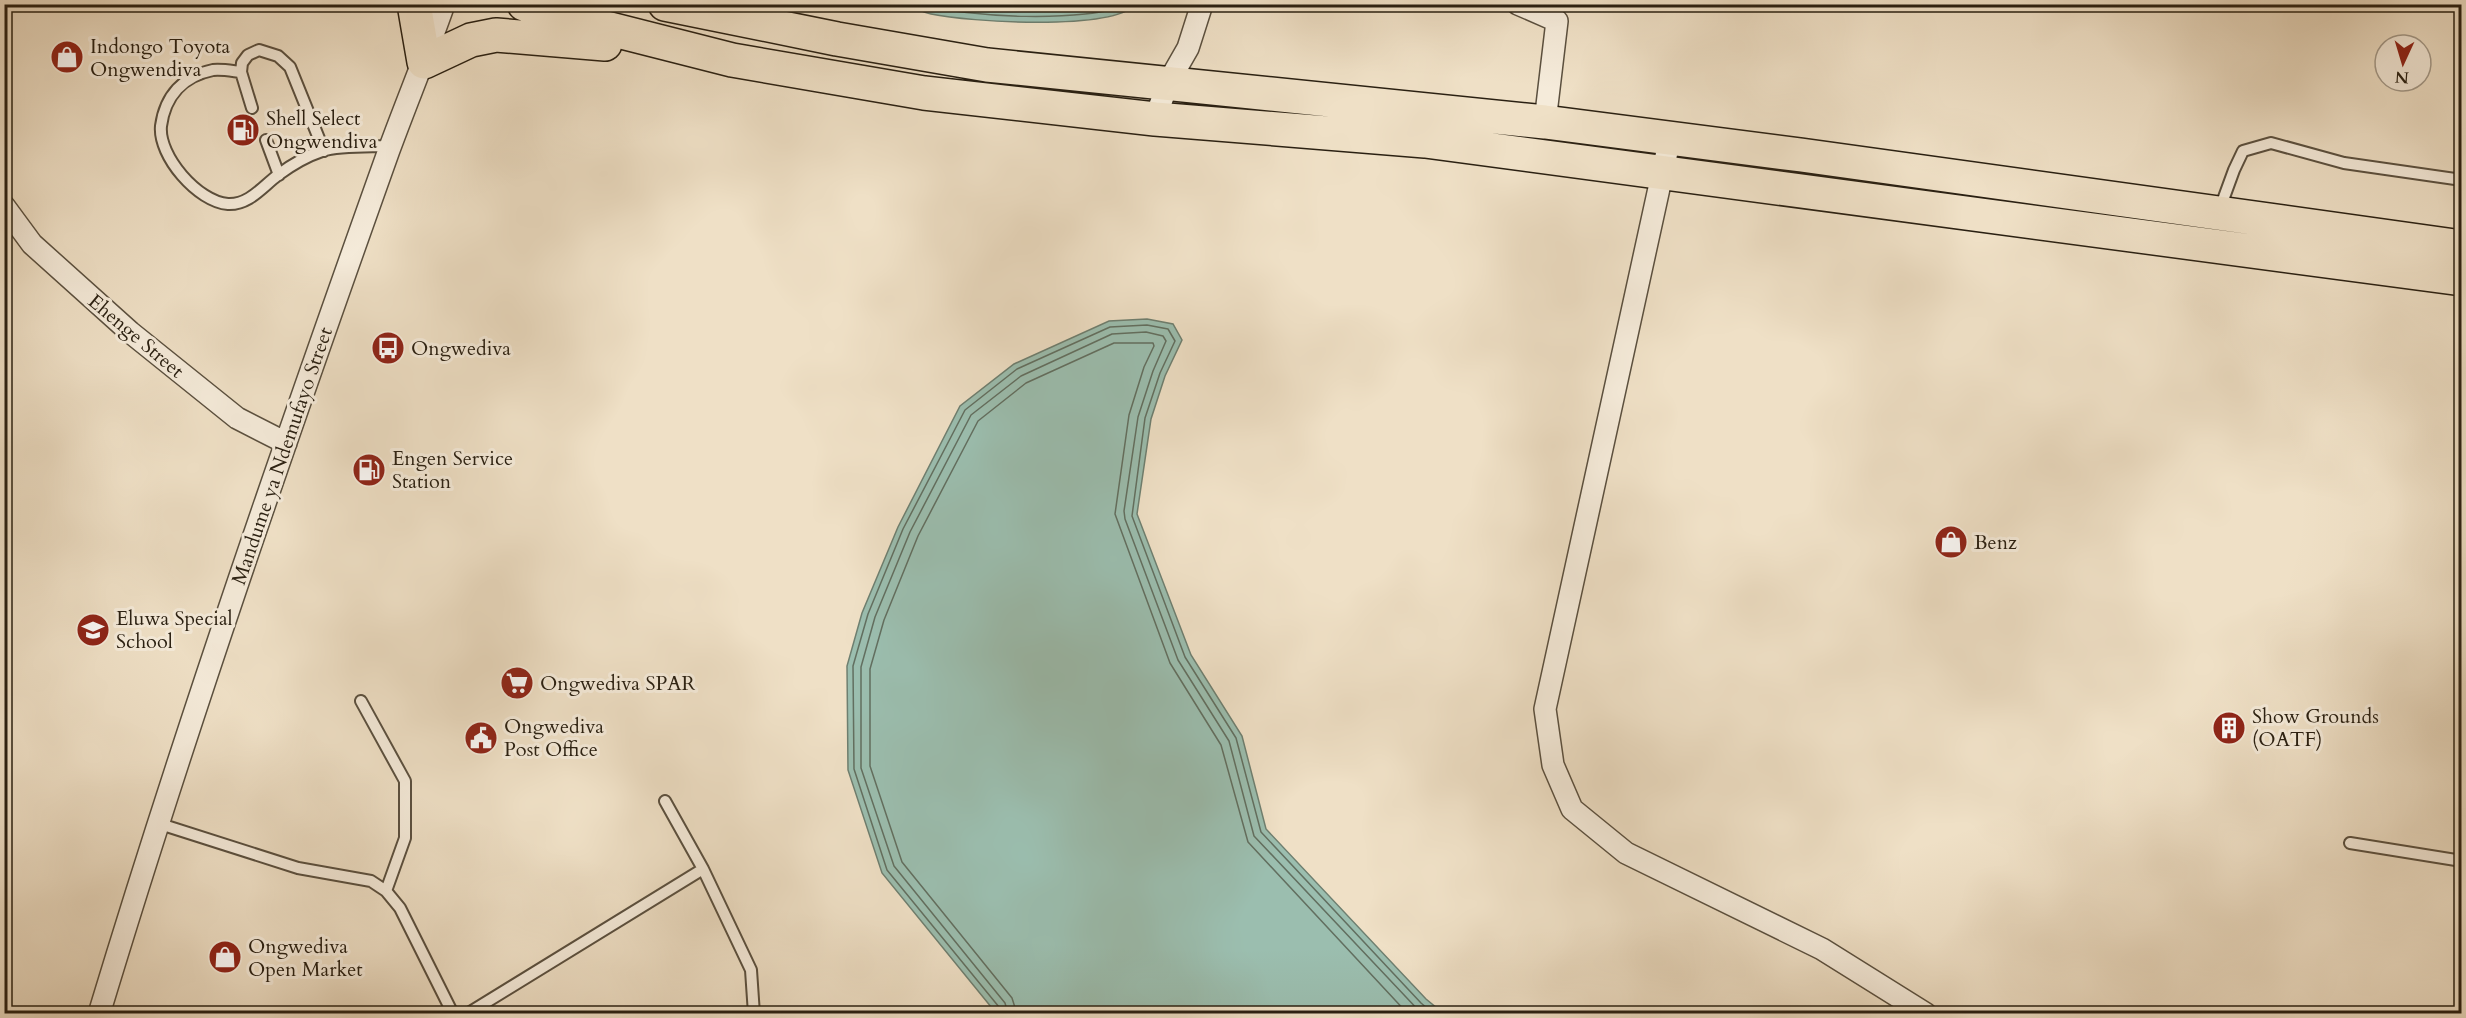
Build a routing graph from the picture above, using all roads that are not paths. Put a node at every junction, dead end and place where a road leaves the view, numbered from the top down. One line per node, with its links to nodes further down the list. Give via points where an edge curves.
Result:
1 (414, 4): 9 (main road)
2 (444, 4): 9 (street, Mandume ya Ndemufayo Street)
3 (525, 4): 8 (main road)
4 (665, 4): 11 (main road, via 987,65)
5 (1202, 4): 11 (street, via 1188,48)
6 (1518, 4): 7 (street)
7 (1557, 13): 14 (street)
8 (732, 60): 9 (main road, via 496,35 471,40); 13 (main road, via 924,93)
9 (424, 62): 17 (street, Mandume ya Ndemufayo Street)
10 (241, 72): 12 (lane); 18 (lane, via 248,55 259,50 278,56 290,67); 20 (lane, via 215,70 194,76 175,89 161,128 166,150 182,176 203,196 227,204 244,202)
11 (1168, 83): 13 (street); 14 (main road)
12 (252, 108)
13 (1155, 119): 19 (main road, via 1425,141)
14 (1545, 122): 15 (main road)
15 (1670, 138): 19 (street); 23 (main road)
16 (266, 140): 20 (lane)
17 (391, 146): 18 (lane); 27 (street, Mandume ya Ndemufayo Street)
18 (324, 151): 20 (lane)
19 (1662, 173): 24 (main road); 39 (street, via 1545,709 1553,765 1572,809 1626,853 1822,949)
20 (279, 175)
21 (2462, 180): 23 (lane, via 2344,163 2271,143 2244,151)
22 (4, 206): 27 (street, Ehenge Street, via 32,244 129,332 237,418)
23 (2206, 210): 24 (main road); 25 (main road)
24 (2187, 242): 26 (main road)
25 (2462, 247)
26 (2462, 279)
27 (286, 443): 30 (street, Mandume ya Ndemufayo Street)
28 (361, 701): 34 (lane, via 405,781 405,838)
29 (665, 801): 33 (lane)
30 (157, 823): 34 (lane, via 298,868 371,880); 35 (street, Mandume ya Ndemufayo Street)
31 (2350, 843): 32 (lane)
32 (2462, 861)
33 (703, 869): 37 (lane); 38 (lane, via 751,970)
34 (386, 891): 36 (lane, via 400,908)
35 (99, 1014)
36 (453, 1014)
37 (467, 1014)
38 (754, 1014)
39 (1926, 1014)

